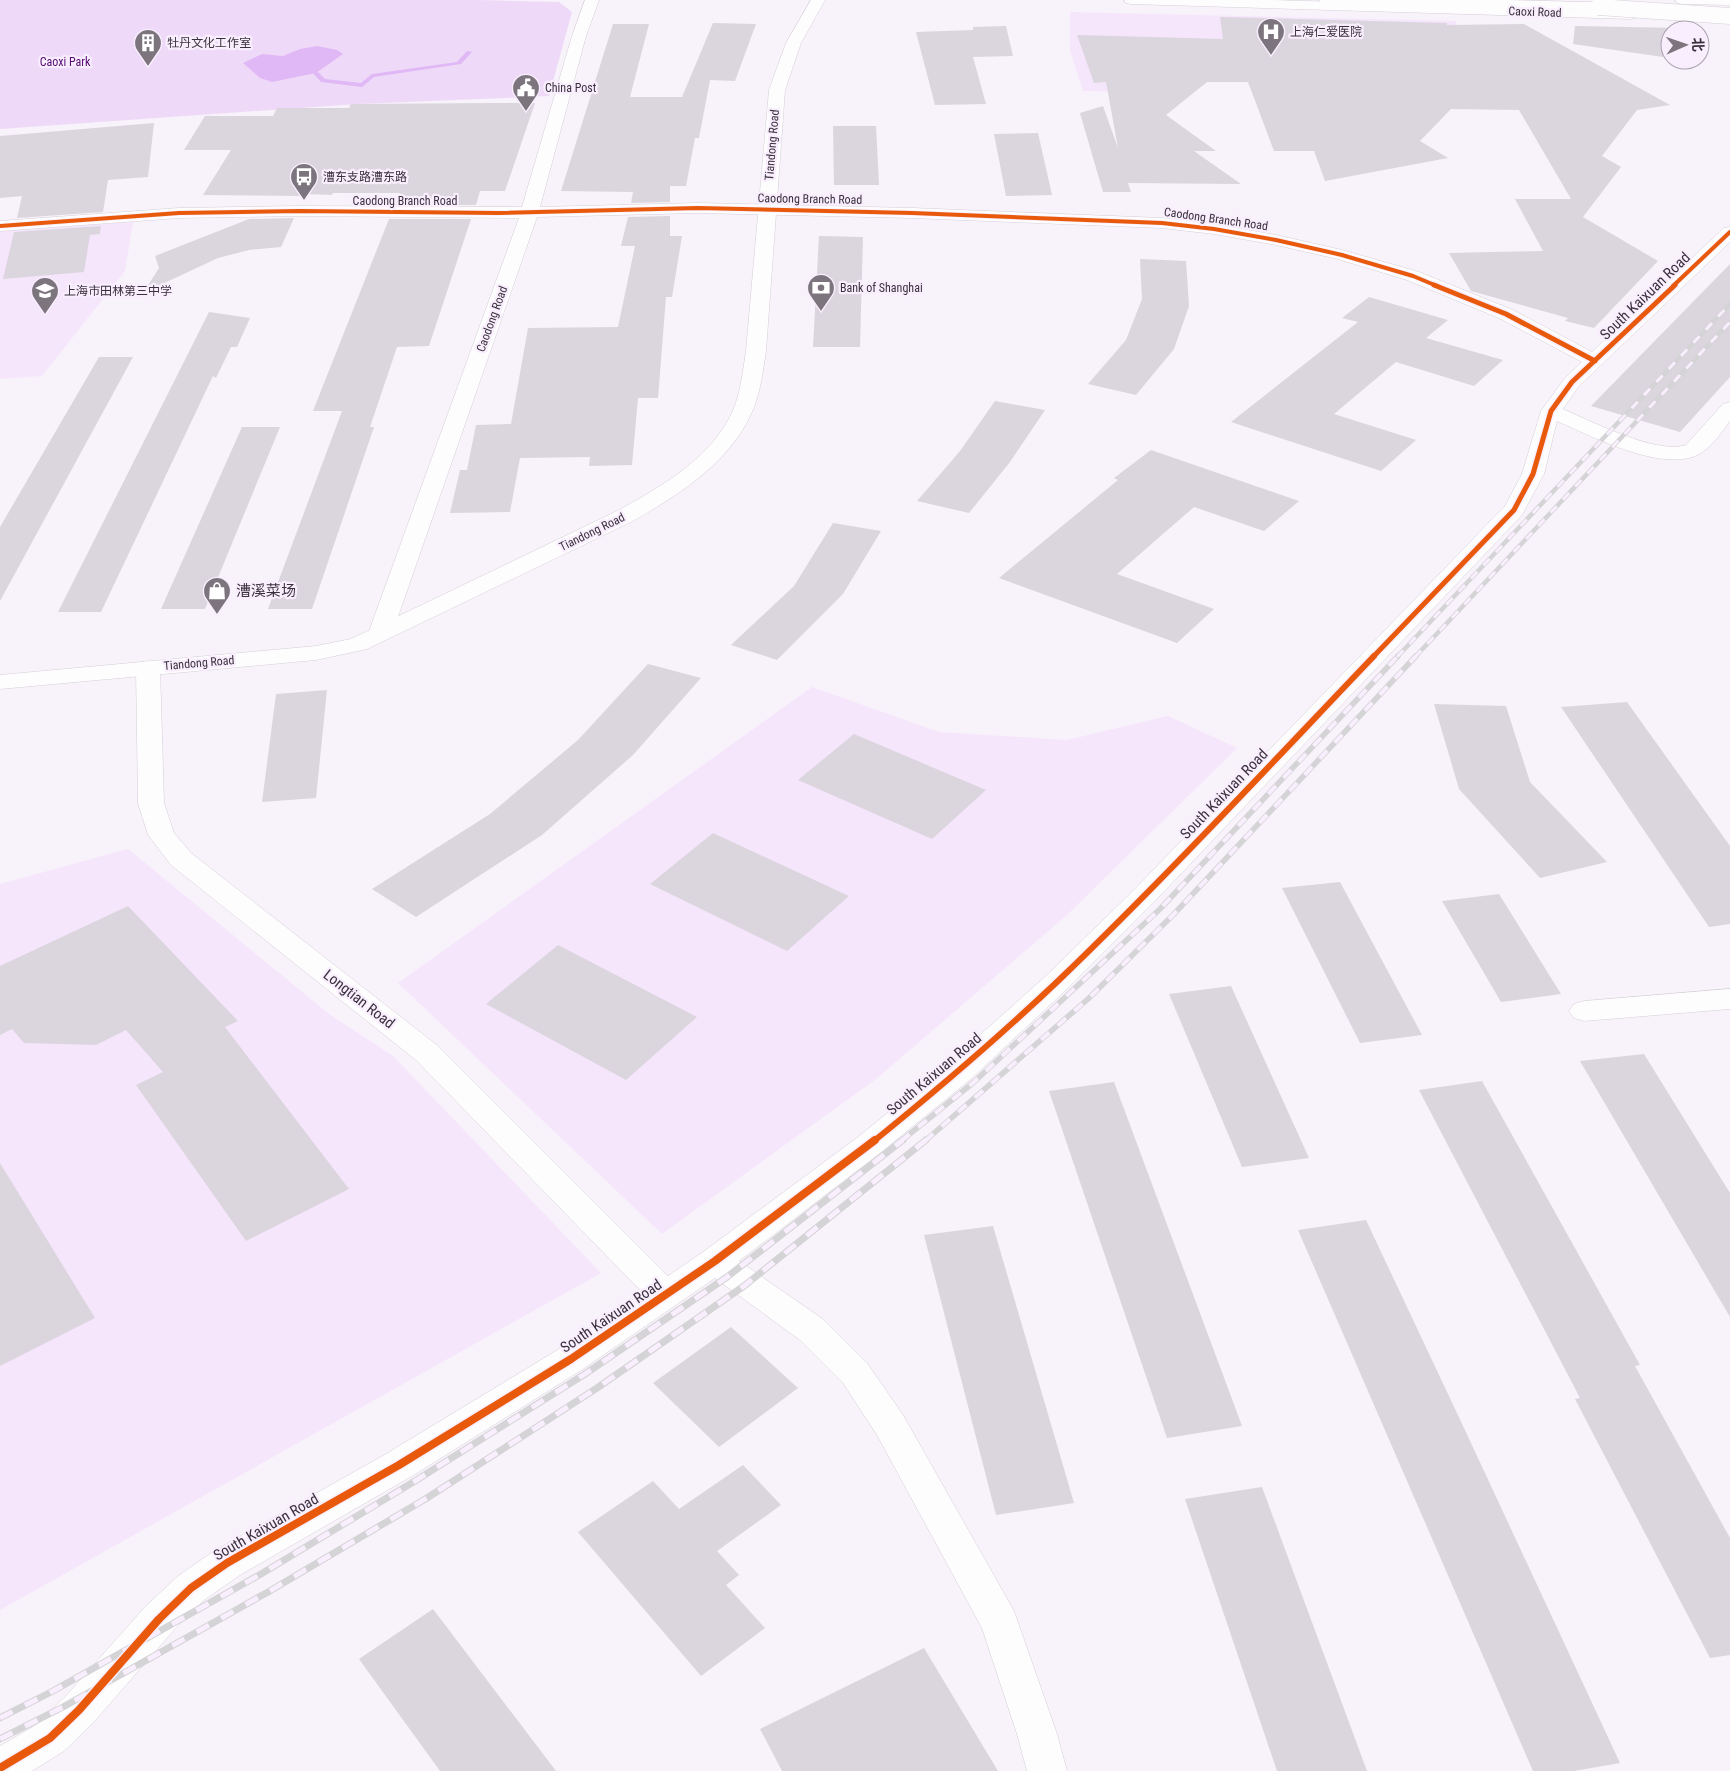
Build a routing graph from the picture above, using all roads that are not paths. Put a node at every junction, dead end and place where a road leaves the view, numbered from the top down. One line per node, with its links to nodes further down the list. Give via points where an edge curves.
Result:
1 (592, 0): 11 (main road, Caodong Road)
2 (818, 0): 10 (main road, Tiandong Road, via 783,64 777,90)
3 (1131, 0): 9 (main road, Caoxi Road)
4 (1326, 0): 7 (main road)
5 (1682, 0): 6 (main road)
6 (1730, 1)
7 (1598, 7): 8 (main road, bridge); 9 (main road, bridge)
8 (1730, 10)
9 (1730, 17)
10 (766, 209): 11 (main road, Caodong Branch Road); 14 (main road, Caodong Branch Road, via 1136,221 1245,234 1413,276 1506,314); 17 (main road, Tiandong Road, via 751,384 741,414 720,446 693,472 625,516)
11 (530, 211): 12 (main road, Caodong Branch Road, via 204,212); 17 (main road, Caodong Road)
12 (0, 226)
13 (1730, 232): 14 (main road, South Kaixuan Road)
14 (1595, 361): 16 (main road, South Kaixuan Road, via 1572,382)
15 (1730, 408): 16 (main road, via 1693,449 1673,454 1648,450)
16 (1551, 411): 22 (main road, South Kaixuan Road, via 1535,469 1514,510 1143,897 961,1070 869,1145)
17 (380, 634): 18 (main road, Tiandong Road, via 358,644 322,652)
18 (148, 668): 19 (main road, Tiandong Road); 23 (main road, Longtian Road, via 151,803 160,835 181,859 427,1053)
19 (0, 682)
20 (1730, 999): 21 (main road)
21 (1584, 1011)
22 (715, 1261): 23 (main road, South Kaixuan Road); 25 (main road, via 812,1330 855,1373 890,1425 1000,1622 1038,1734)
23 (666, 1295): 24 (main road, South Kaixuan Road, via 571,1359 399,1466 220,1568 191,1588 159,1618 79,1710 50,1738)
24 (0, 1768)
25 (1047, 1771)

